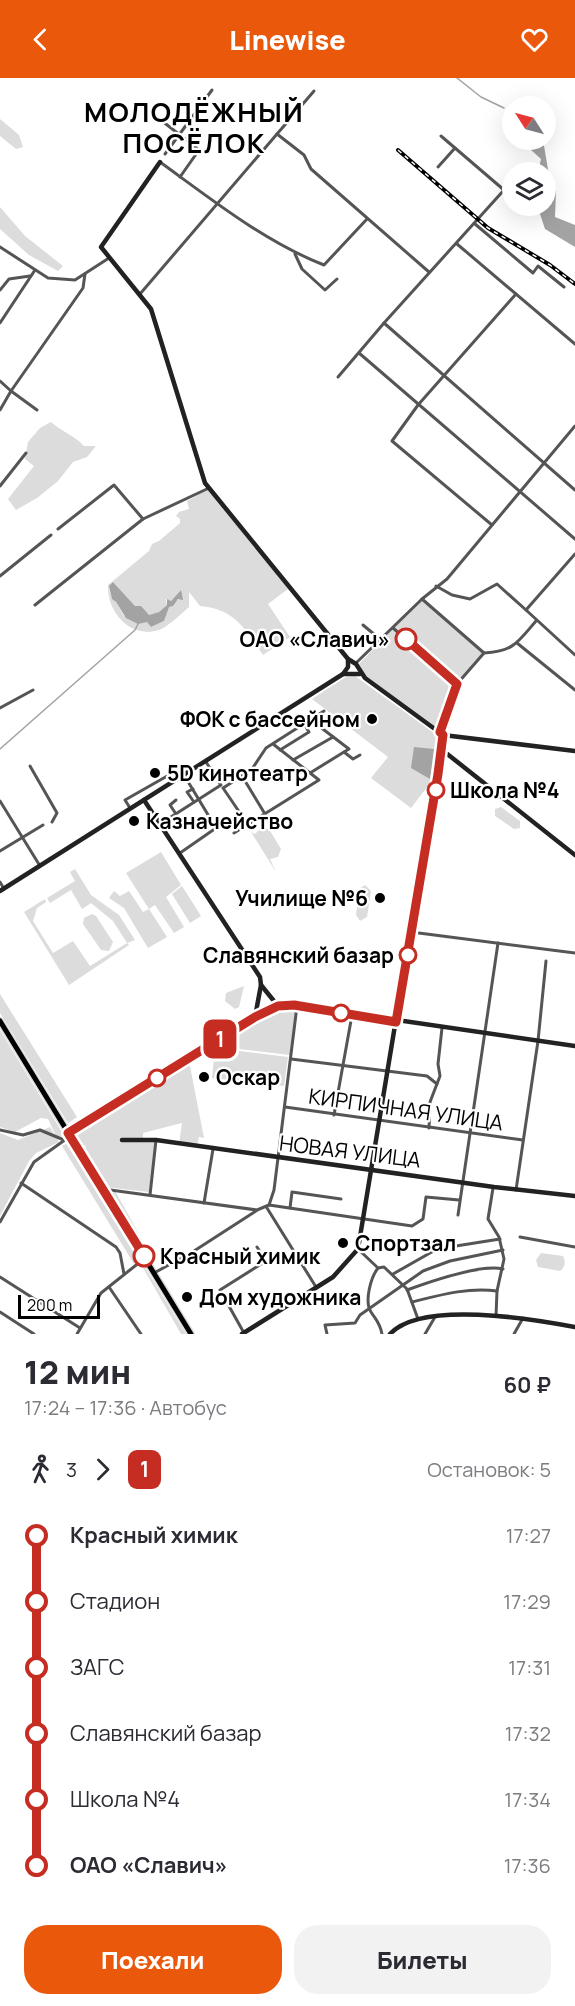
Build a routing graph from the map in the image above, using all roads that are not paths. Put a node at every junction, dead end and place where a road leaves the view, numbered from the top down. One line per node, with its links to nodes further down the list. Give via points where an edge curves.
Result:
1 (212, 90): 5 (street)
2 (314, 91): 4 (street)
3 (157, 117): 5 (street)
4 (277, 134): 12 (street); 13 (street, via 304,155 311,169)
5 (179, 135): 8 (street); 11 (street, via 199,150)
6 (441, 136): 7 (street)
7 (455, 148): 10 (street); 14 (street, via 504,190)
8 (165, 154)
9 (160, 162): 11 (street); 18 (street, via 101,247)
10 (438, 167)
11 (180, 177): 12 (street)
12 (217, 204): 17 (street); 27 (street)
13 (367, 219): 17 (street, via 324,266); 20 (street)
14 (475, 224): 15 (street); 24 (street, via 533,273 538,266)
15 (457, 244): 20 (street); 26 (street)
16 (0, 247): 19 (street)
17 (295, 252): 23 (street, via 302,269 325,290)
18 (109, 258): 21 (street); 27 (street)
19 (35, 270): 21 (street, via 48,278 75,280); 22 (street)
20 (429, 272): 29 (street)
21 (85, 274): 35 (street, via 83,288)
22 (30, 276): 25 (street, via 9,279); 28 (street)
23 (337, 279)
24 (564, 287)
25 (0, 290)
26 (516, 294): 30 (street); 32 (street)
27 (139, 295): 43 (street, via 151,309)
28 (0, 323)
29 (384, 323): 31 (street); 32 (street)
30 (575, 344)
31 (359, 353): 33 (street); 36 (street)
32 (444, 376): 36 (street); 41 (street)
33 (338, 377)
34 (0, 381): 35 (street)
35 (11, 393): 37 (street); 38 (street)
36 (418, 405): 45 (street); 47 (street, via 392,441)
37 (0, 410)
38 (37, 410)
39 (575, 426): 41 (street)
40 (26, 453): 42 (street)
41 (544, 463): 44 (street); 45 (street)
42 (0, 486)
43 (209, 488): 46 (street); 64 (street)
44 (575, 490)
45 (519, 492): 47 (street); 50 (street)
46 (143, 519): 48 (street, via 114,485); 55 (street)
47 (492, 525): 53 (street, via 447,579)
48 (58, 529)
49 (51, 535): 52 (street)
50 (575, 539)
51 (575, 554): 56 (street)
52 (0, 576)
53 (436, 586): 54 (street); 56 (street, via 470,599 497,584)
54 (422, 600): 59 (street); 62 (street)
55 (35, 605)
56 (526, 610): 57 (street)
57 (536, 621): 61 (street); 63 (street)
58 (363, 625): 60 (street)
59 (393, 628): 60 (street); 65 (street)
60 (383, 639): 64 (street)
61 (517, 643): 62 (street, via 507,651); 67 (street)
62 (484, 653): 65 (street)
63 (575, 655)
64 (352, 666): 72 (street); 82 (street)
65 (457, 684): 72 (street)
66 (33, 690): 68 (street)
67 (575, 690)
68 (0, 708)
69 (324, 711): 70 (street)
70 (311, 720): 71 (street); 73 (street)
71 (304, 724): 74 (street); 77 (street, via 309,732)
72 (442, 734): 76 (street); 78 (street)
73 (333, 736): 79 (street, via 349,749); 81 (street)
74 (273, 744): 77 (street); 86 (street, via 265,748 252,770)
75 (575, 745): 78 (street)
76 (441, 749): 106 (street); 110 (street)
77 (280, 750): 81 (street)
78 (573, 751)
79 (344, 752): 80 (street, via 354,759); 84 (street)
80 (360, 755)
81 (293, 760): 84 (street)
82 (206, 762): 85 (street); 87 (street)
83 (30, 766): 98 (street, via 57,813)
84 (310, 773): 97 (street, via 319,780)
85 (182, 776): 88 (street); 89 (street, via 176,771); 91 (street)
86 (242, 776): 87 (street); 97 (street)
87 (222, 786): 90 (street); 99 (street)
88 (193, 789): 90 (street); 94 (street, via 187,792)
89 (140, 793): 91 (street); 95 (street, via 125,800)
90 (199, 799): 94 (street); 105 (street, via 216,828)
91 (144, 800): 95 (street); 100 (street)
92 (176, 800): 96 (street, via 170,805)
93 (0, 801): 103 (street)
94 (194, 802): 96 (street)
95 (130, 809): 107 (street)
96 (176, 814): 100 (street)
97 (265, 814): 99 (street)
98 (52, 822)
99 (250, 823): 102 (street)
100 (160, 824): 105 (street)
101 (43, 825): 103 (street)
102 (234, 833)
103 (23, 837): 104 (street); 107 (street)
104 (0, 851)
105 (179, 853): 114 (street, via 260,977)
106 (575, 855)
107 (40, 866): 109 (street)
108 (0, 882): 109 (street)
109 (2, 890)
110 (411, 932): 111 (street); 123 (street)
111 (498, 943): 112 (street); 125 (street)
112 (575, 953)
113 (546, 961): 126 (street)
114 (261, 985): 115 (street); 116 (street)
115 (272, 1000): 116 (street, via 264,996); 117 (street); 119 (street)
116 (258, 1001): 119 (street, via 260,1010); 121 (street)
117 (278, 1006): 118 (street); 119 (street)
118 (297, 1006): 120 (street); 128 (street)
119 (267, 1011): 121 (street)
120 (352, 1015): 123 (street); 129 (street)
121 (255, 1017): 138 (street)
122 (0, 1021): 138 (main road)
123 (396, 1022): 124 (street); 130 (street)
124 (442, 1028): 125 (street); 131 (street)
125 (484, 1034): 126 (street); 137 (street)
126 (538, 1041): 127 (street); 142 (street)
127 (575, 1046)
128 (291, 1059): 129 (street); 132 (street)
129 (344, 1064): 130 (street); 133 (street)
130 (388, 1071): 131 (street, via 427,1076); 134 (street)
131 (437, 1084): 135 (street, via 430,1102)
132 (285, 1107): 133 (street, КИРПИЧНАЯ УЛИЦА); 144 (street)
133 (334, 1114): 134 (street, КИРПИЧНАЯ УЛИЦА)
134 (380, 1121): 135 (street, КИРПИЧНАЯ УЛИЦА); 145 (street)
135 (429, 1128): 137 (street, КИРПИЧНАЯ УЛИЦА)
136 (0, 1130): 139 (street, via 23,1135 40,1130)
137 (468, 1134): 142 (street, КИРПИЧНАЯ УЛИЦА); 146 (street)
138 (69, 1135): 139 (street); 149 (main road)
139 (64, 1140): 147 (street, via 34,1162)
140 (122, 1140): 141 (street, НОВАЯ УЛИЦА)
141 (156, 1140): 143 (street, НОВАЯ УЛИЦА); 151 (street)
142 (523, 1140): 150 (street)
143 (213, 1149): 144 (street, НОВАЯ УЛИЦА); 155 (street)
144 (278, 1158): 145 (street, НОВАЯ УЛИЦА); 156 (street)
145 (372, 1169): 146 (street, НОВАЯ УЛИЦА); 160 (street)
146 (461, 1182): 148 (street, НОВАЯ УЛИЦА); 154 (street)
147 (21, 1183): 161 (street); 172 (street, via 116,1247)
148 (494, 1187): 150 (street, НОВАЯ УЛИЦА); 163 (street, via 488,1219)
149 (101, 1189): 151 (street); 168 (main road)
150 (516, 1190): 152 (street, НОВАЯ УЛИЦА)
151 (150, 1195): 155 (street)
152 (575, 1196)
153 (340, 1199): 157 (street, via 292,1192)
154 (459, 1200): 159 (street); 160 (street, via 426,1197 423,1219 417,1225)
155 (204, 1203): 158 (street)
156 (268, 1206): 157 (street); 158 (street); 177 (street)
157 (290, 1208): 160 (street)
158 (257, 1210): 171 (street)
159 (458, 1215)
160 (364, 1219): 166 (street)
161 (0, 1222)
162 (520, 1237): 164 (street)
163 (500, 1239): 167 (street); 173 (street, via 437,1249)
164 (575, 1246)
165 (257, 1247): 189 (street, via 266,1261 220,1290)
166 (358, 1250): 169 (street); 177 (street)
167 (503, 1250): 170 (street); 175 (street, via 450,1261 423,1271)
168 (145, 1258): 171 (main road); 172 (street)
169 (378, 1268): 173 (street, via 384,1267); 181 (street, via 371,1284)
170 (503, 1269): 178 (street, via 474,1271); 179 (street)
171 (154, 1273): 193 (main road)
172 (124, 1274): 176 (street)
173 (393, 1274): 175 (street)
174 (0, 1276): 188 (street)
175 (403, 1285): 178 (street); 181 (street)
176 (109, 1287): 188 (street, via 97,1298); 192 (street)
177 (316, 1287): 189 (street)
178 (407, 1290): 180 (street)
179 (497, 1291): 180 (street, via 460,1291); 183 (street)
180 (412, 1302): 186 (street)
181 (370, 1309): 194 (street, via 351,1324 325,1325); 195 (street)
182 (0, 1312): 190 (street)
183 (496, 1316): 184 (street); 185 (street)
184 (435, 1317): 186 (street); 197 (street)
185 (523, 1318): 187 (street); 198 (street)
186 (418, 1319): 196 (street)
187 (575, 1327)
188 (80, 1328): 191 (street)
189 (243, 1333)
190 (34, 1334)
191 (77, 1334)
192 (141, 1334)
193 (190, 1334)
194 (327, 1334)
195 (382, 1334)
196 (390, 1334)
197 (425, 1334)
198 (514, 1334)

